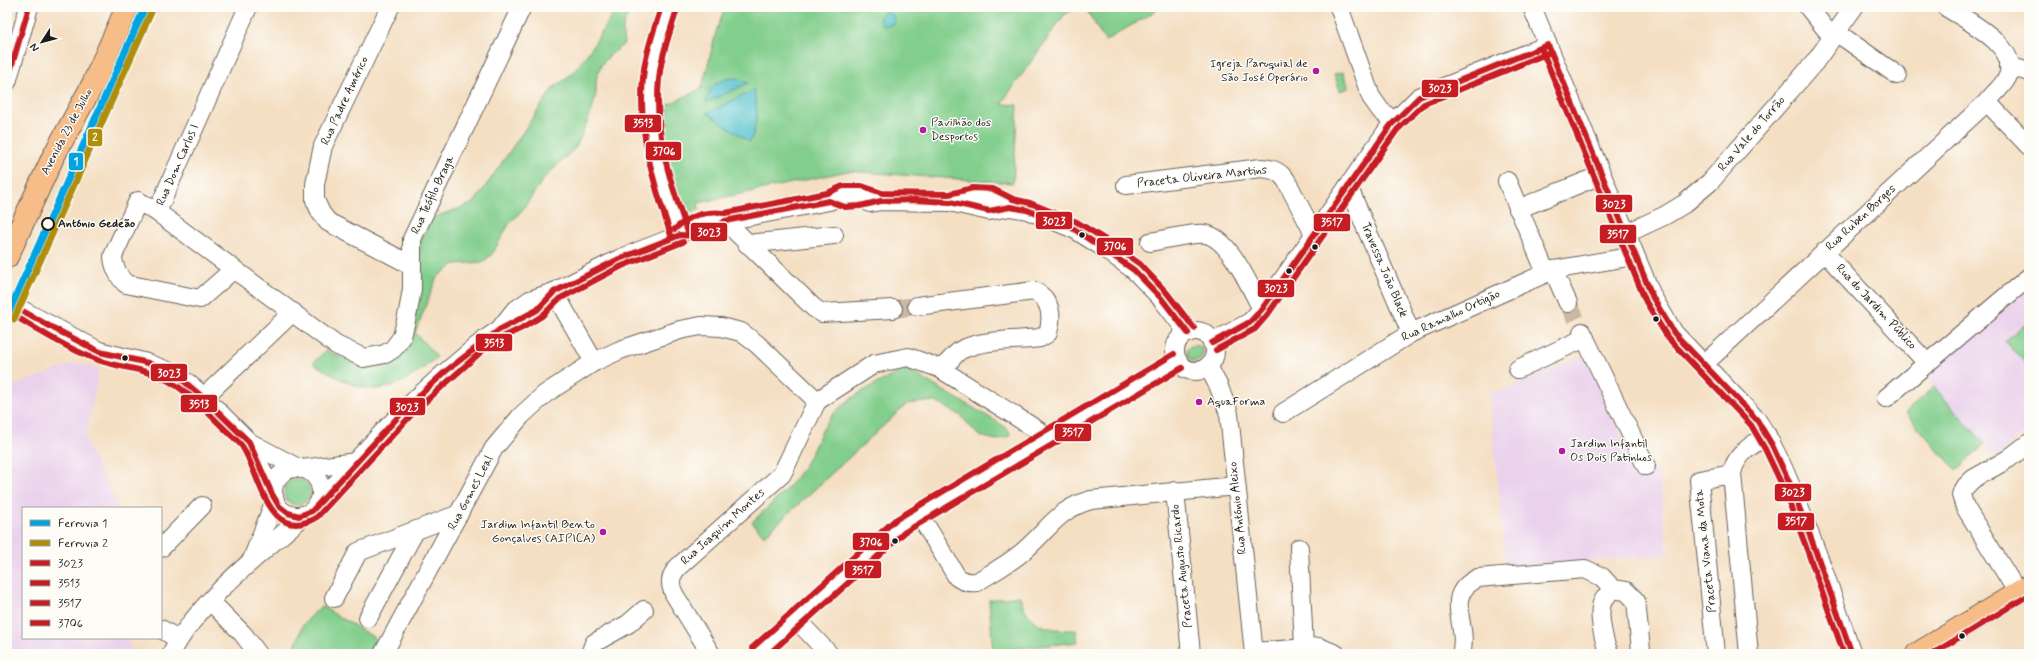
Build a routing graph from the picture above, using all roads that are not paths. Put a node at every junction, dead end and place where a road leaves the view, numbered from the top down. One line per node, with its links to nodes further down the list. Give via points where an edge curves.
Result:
1 (29, 7): 17 (street)
2 (126, 7): 36 (main road, Avenida 23 de Julho, via 93,84 52,157)
3 (248, 7): 26 (street, Rua Dom Carlos I)
4 (390, 7): 37 (street, Rua Padre Américo, via 322,146 315,184 315,200 328,222)
5 (522, 7): 37 (street, Rua Teófilo Braga, via 412,239)
6 (669, 7): 30 (street, via 652,69 650,122 659,174)
7 (1339, 7): 19 (street, via 1371,97 1381,111)
8 (1532, 7): 13 (street)
9 (1808, 7): 12 (street)
10 (1854, 7): 12 (street, Rua Vale do Torrão)
11 (1946, 7): 14 (street, via 1998,42 2006,54)
12 (1834, 35): 16 (street); 29 (street, Rua Vale do Torrão, via 1815,62 1710,182 1684,204)
13 (1548, 45): 19 (street, via 1419,97); 21 (street)
14 (2009, 66): 15 (street); 18 (street, Rua Ruben Borges, via 2007,78)
15 (2029, 72)
16 (1897, 74)
17 (7, 82)
18 (1987, 102): 20 (street); 34 (street, Rua Ruben Borges)
19 (1394, 121): 24 (street)
20 (2029, 146)
21 (1601, 175): 25 (street); 29 (street)
22 (1507, 181): 25 (street)
23 (1126, 185): 28 (street, Praceta Oliveira Martins, via 1261,168 1271,169 1280,172 1286,180)
24 (1348, 186): 28 (street); 49 (street, Travessa João Black)
25 (1518, 209): 39 (street)
26 (157, 212): 38 (street, Rua Dom Carlos I); 38 (street, via 138,201 113,256 113,262 124,283 200,299)
27 (725, 221): 30 (street, via 713,231 694,236); 33 (street); 48 (street, via 829,200 845,207 881,201 950,202 989,211 1010,207 1028,210 1062,224 1102,246 1134,270 1161,298)
28 (1314, 234): 46 (street)
29 (1625, 234): 35 (street)
30 (680, 235): 41 (street, via 620,259)
31 (834, 235): 33 (street)
32 (1150, 242): 46 (street, via 1204,234 1217,238 1228,249)
33 (747, 244): 45 (street, via 822,313)
34 (1824, 252): 53 (street, Rua do Jardim Público); 54 (street, Rua Ruben Borges)
35 (1634, 256): 39 (street, Rua Ramalho Ortigão); 54 (street, via 1643,278 1674,333)
36 (7, 257)
37 (410, 265): 47 (street, Rua Teófilo Braga, via 412,289 402,336 394,349 385,354 364,358 354,354 326,338)
38 (234, 269): 47 (street, Rua Dom Carlos I)
39 (1550, 272): 43 (street); 49 (street, Rua Ramalho Ortigão)
40 (2029, 277): 53 (street)
41 (554, 292): 52 (street); 66 (street, via 530,300 514,311 499,330 446,371 414,400)
42 (7, 302): 58 (street, via 99,351 148,363 168,371)
43 (1568, 303)
44 (917, 306): 56 (street, via 1034,292 1042,295 1048,304 1051,324 1048,333 1040,338 974,344 959,351 951,362)
45 (893, 309)
46 (1262, 309): 50 (street, via 1250,322)
47 (293, 312): 58 (street)
48 (1188, 333): 50 (street, via 1204,334); 51 (street, via 1182,336 1175,348)
49 (1411, 333): 61 (street, Rua Ramalho Ortigão)
50 (1212, 343): 55 (street, via 1213,359)
51 (1178, 361): 55 (street, via 1182,367 1196,371); 63 (street)
52 (594, 362): 60 (street, Rua Gomes Leal, via 620,350 680,330 701,326 721,327 741,332); 75 (street, Rua Gomes Leal, via 545,394 521,416 494,448)
53 (1927, 363): 59 (street)
54 (1703, 365): 62 (street, via 1757,420)
55 (1208, 366): 70 (street, Rua António Aleixo, via 1229,414)
56 (939, 368): 60 (street, via 908,358 874,364); 63 (street)
57 (1518, 369): 67 (street, via 1584,335)
58 (204, 397): 64 (street)
59 (1886, 398)
60 (816, 401): 97 (street, Rua Joaquim Montes, via 782,474 678,567 671,578 670,586 674,594)
61 (1283, 413)
62 (1767, 435): 69 (street, via 1739,455 1733,463); 93 (street, via 1786,472)
63 (1050, 438): 76 (street)
64 (249, 442): 68 (street); 72 (street)
65 (2029, 443): 82 (street, via 2008,459 1973,479 1961,495 1965,507)
66 (356, 462): 68 (street); 74 (street)
67 (1646, 466)
68 (300, 468): 72 (street, via 279,476 275,483); 74 (street, via 313,474 318,481 321,493)
69 (1732, 474): 104 (street, Praceta Viana da Mota, via 1699,480); 105 (street)
70 (1236, 486): 71 (street, Praceta Augusto Ricardo); 91 (street, Rua António Aleixo)
71 (1175, 491): 76 (street, via 1091,500 1076,504 1064,511 1025,550 977,582 971,583 957,577); 100 (street, Praceta Augusto Ricardo)
72 (274, 498): 74 (street, via 285,513 297,516); 80 (street)
73 (202, 506): 78 (street)
74 (311, 510): 80 (street)
75 (459, 514): 77 (street); 95 (street, Rua Gomes Leal)
76 (919, 514): 87 (street, via 884,539)
77 (414, 531): 83 (street, via 358,552); 86 (street)
78 (162, 547)
79 (1299, 548): 90 (street)
80 (252, 560): 84 (street)
81 (1613, 589): 92 (street, via 1626,591 1636,601); 102 (street, via 1602,576 1585,569 1478,578 1467,584 1460,592 1459,608 1464,645); 103 (street, via 1600,608 1605,645)
82 (2024, 590): 106 (main road)
83 (334, 598)
84 (210, 601): 89 (street); 94 (street, via 243,634)
85 (644, 610): 96 (street, via 628,624 594,642)
86 (368, 618)
87 (796, 619): 98 (street); 99 (street)
88 (162, 630): 89 (street)
89 (174, 647)
90 (1304, 647): 91 (street); 101 (street, via 1319,647)
91 (1254, 653)
92 (1640, 653)
93 (1852, 653)
94 (258, 654)
95 (383, 654)
96 (590, 654)
97 (710, 654)
98 (757, 654)
99 (829, 654)
100 (1191, 654)
101 (1336, 654)
102 (1461, 654)
103 (1610, 654)
104 (1716, 654)
105 (1749, 654)
106 (1917, 654)

